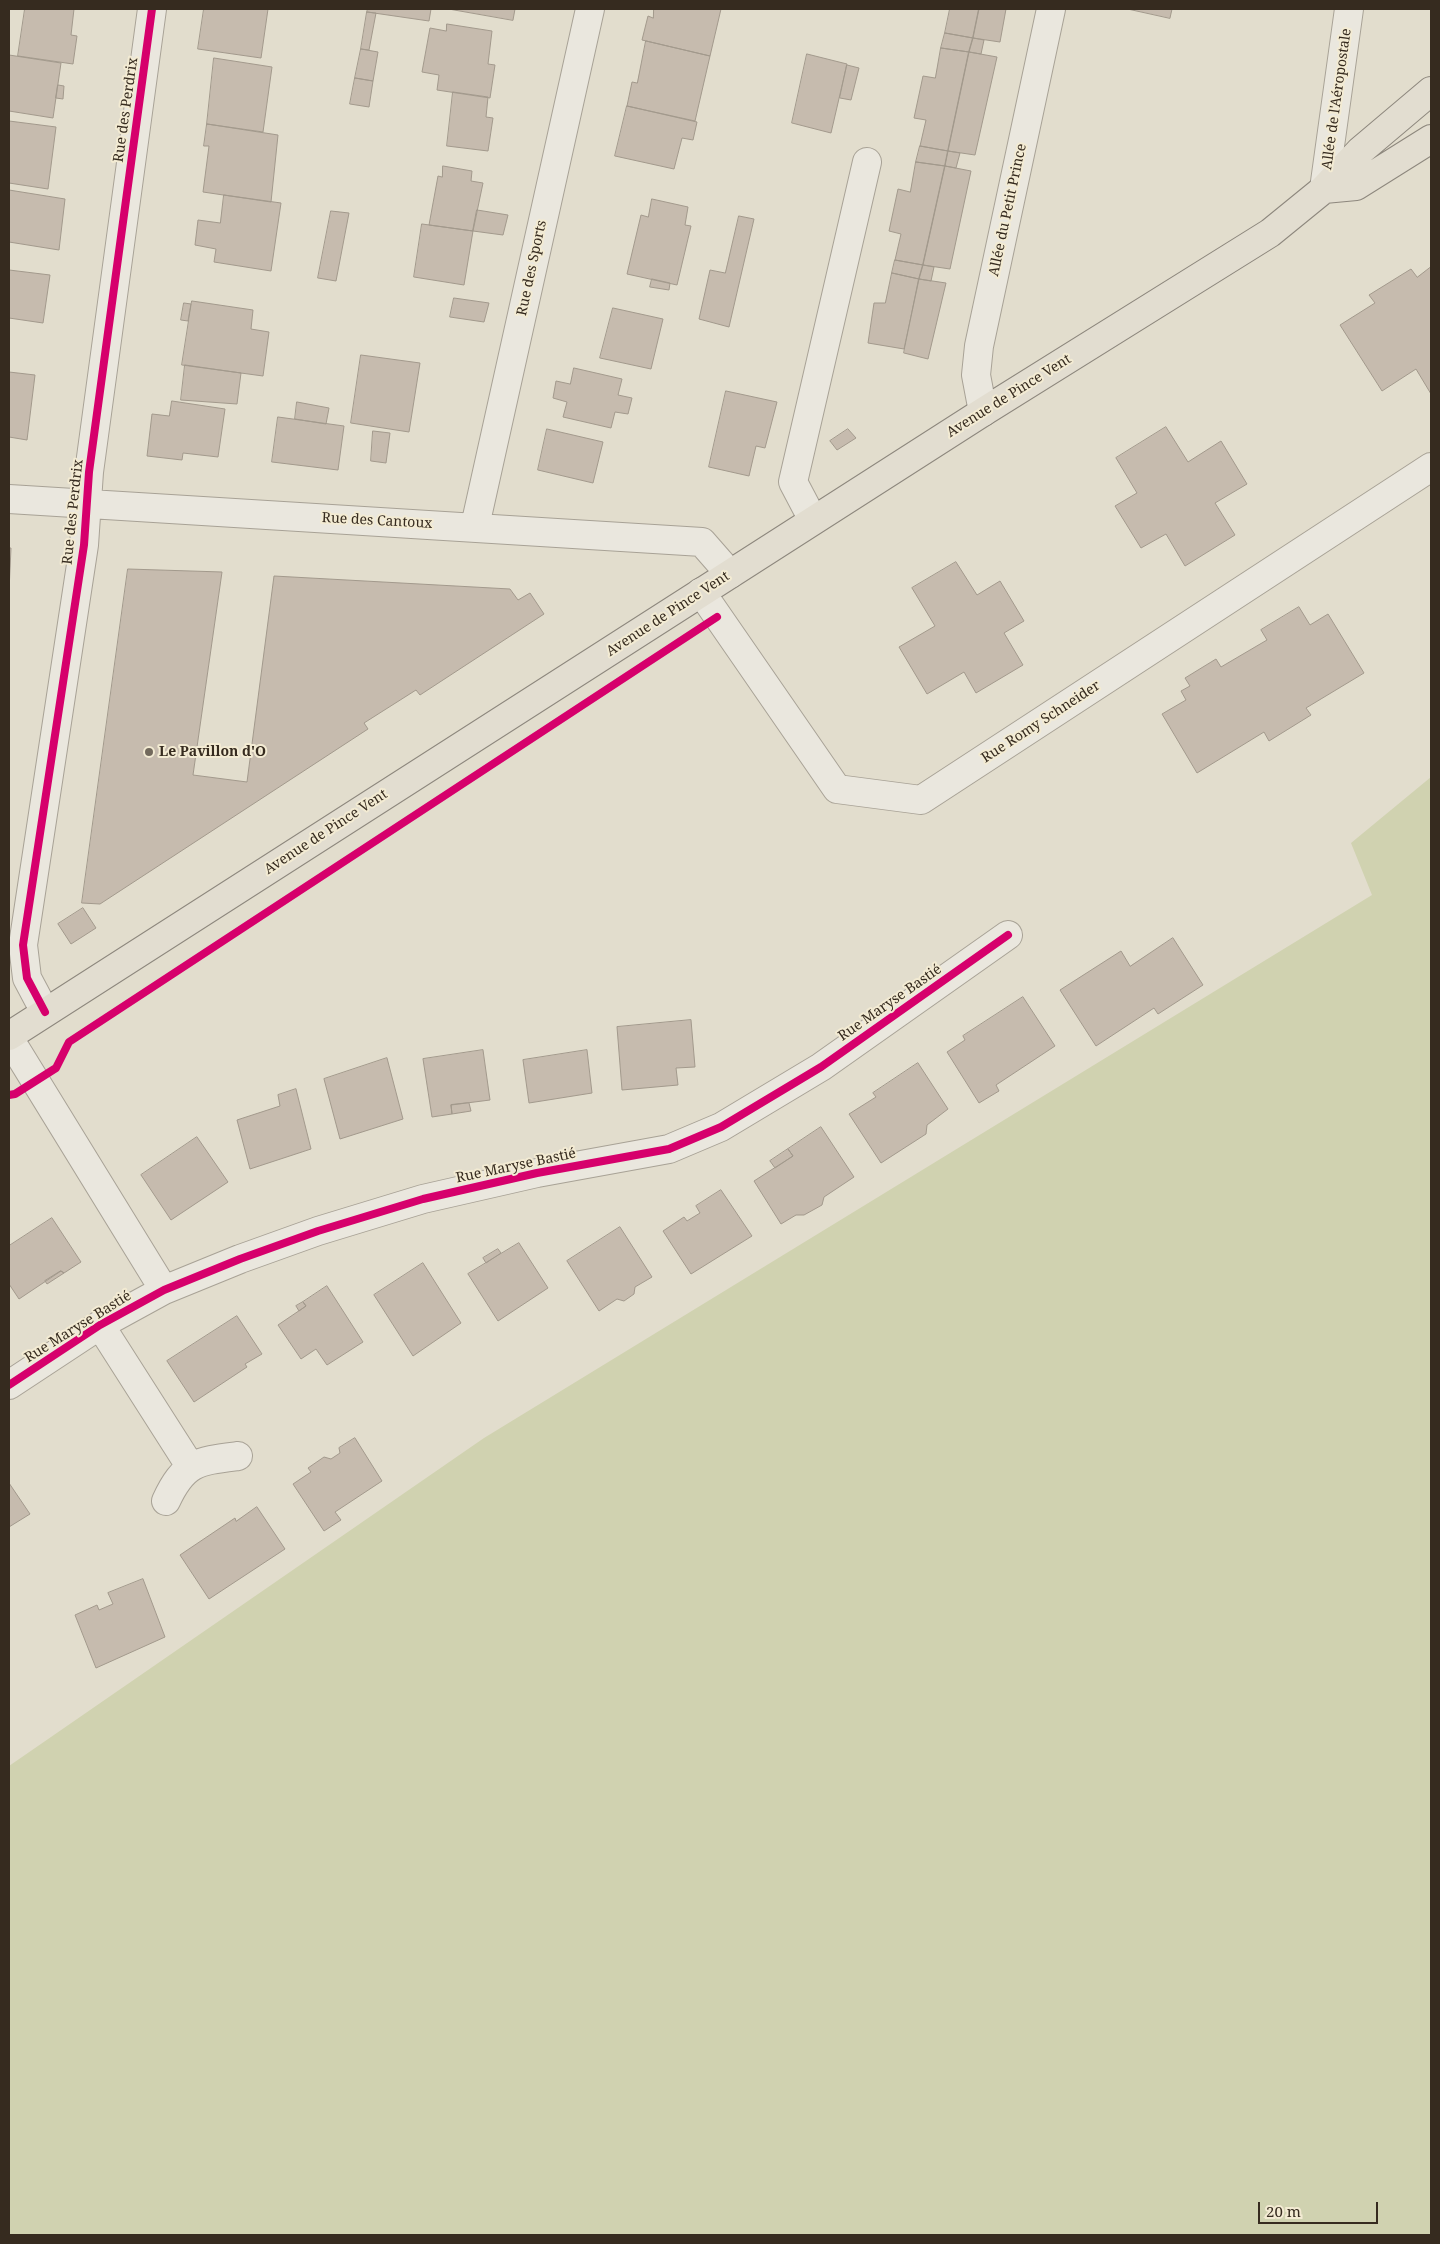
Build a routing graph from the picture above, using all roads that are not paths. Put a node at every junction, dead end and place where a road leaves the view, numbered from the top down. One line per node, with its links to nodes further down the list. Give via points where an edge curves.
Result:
1 (152, 9): 12 (street, Rue des Perdrix, via 90,462)
2 (590, 9): 14 (street, Rue des Sports)
3 (1051, 9): 9 (street, Allée du Petit Prince, via 979,346 976,376)
4 (1349, 9): 8 (street, Allée de l'Aéropostale)
5 (1431, 91): 8 (main road, Avenue de Pince Vent, via 1360,151)
6 (1431, 139): 8 (main road, via 1356,186)
7 (866, 162): 13 (street, via 793,482)
8 (1324, 189): 9 (main road, Avenue de Pince Vent, via 1270,233)
9 (982, 412): 13 (main road, Avenue de Pince Vent)
10 (1431, 466): 16 (street, Rue Romy Schneider, via 921,800 837,789)
11 (9, 499): 12 (street, Rue des Cantoux)
12 (88, 504): 14 (street, Rue des Cantoux); 18 (street, Rue des Perdrix, via 23,945 26,978)
13 (813, 520): 15 (main road, Avenue de Pince Vent)
14 (475, 526): 15 (street, Rue des Cantoux, via 702,542)
15 (730, 574): 16 (main road, Avenue de Pince Vent)
16 (701, 592): 18 (main road, Avenue de Pince Vent)
17 (1008, 935): 20 (street, Rue Maryse Bastié, via 821,1067 721,1127 678,1146 423,1199 318,1231)
18 (45, 1012): 19 (main road, Avenue de Pince Vent)
19 (9, 1037): 20 (street)
20 (164, 1290): 21 (street, Rue Maryse Bastié)
21 (100, 1325): 22 (street, Rue Maryse Bastié); 24 (street)
22 (9, 1386)
23 (238, 1456): 24 (street)
24 (190, 1466): 25 (street, via 176,1480)
25 (166, 1501)

